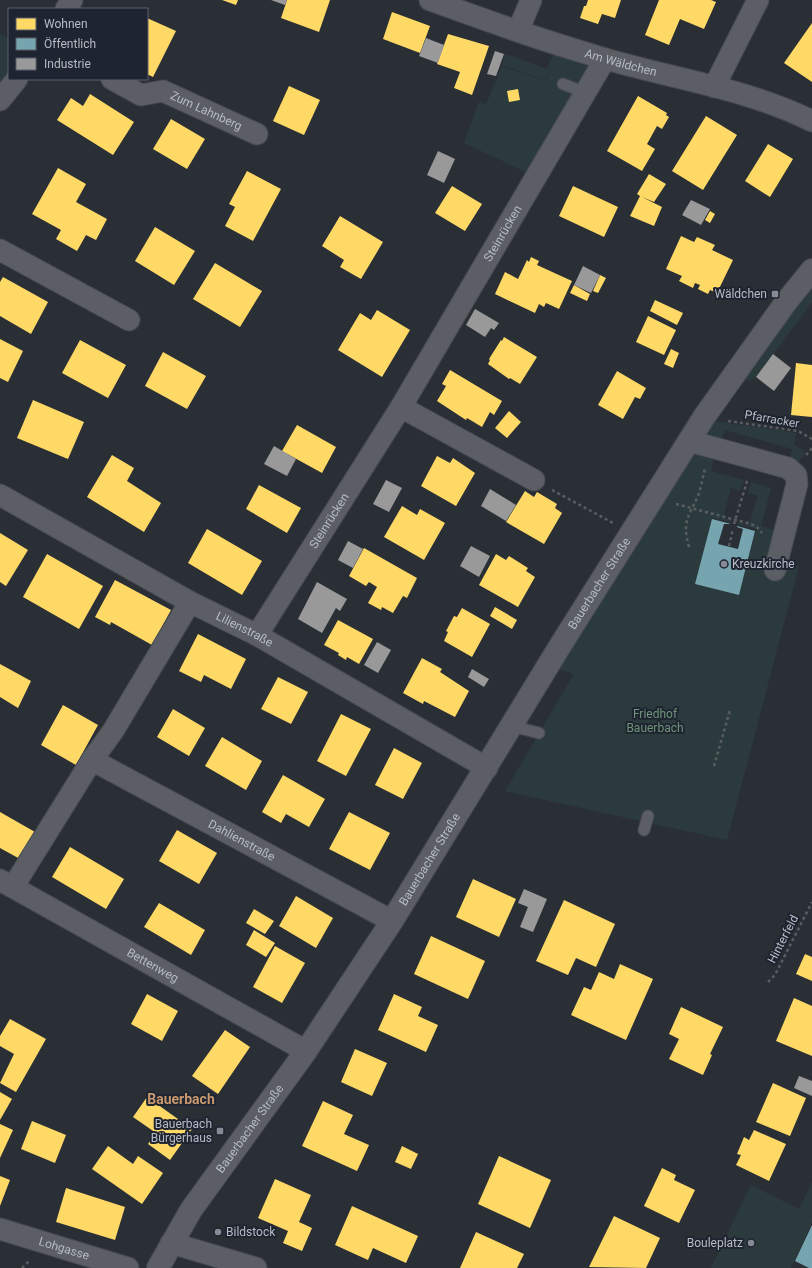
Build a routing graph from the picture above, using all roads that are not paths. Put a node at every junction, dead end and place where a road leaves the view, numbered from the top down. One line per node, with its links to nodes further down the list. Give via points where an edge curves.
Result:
1 (430, 0): 4 (street, Am Wäldchen)
2 (531, 0): 4 (street)
3 (758, 0): 9 (street)
4 (518, 31): 5 (street, Am Wäldchen)
5 (605, 59): 9 (street, Am Wäldchen); 10 (street, Steinrücken)
6 (17, 80): 11 (street)
7 (114, 80): 13 (street, Zum Lahnberg, via 141,95 163,91)
8 (563, 84): 10 (lane)
9 (714, 87): 12 (street, Am Wäldchen, via 794,112)
10 (586, 93): 19 (street, Steinrücken)
11 (0, 100)
12 (812, 122)
13 (257, 134)
14 (0, 250): 18 (street)
15 (812, 252): 17 (street)
16 (812, 270): 17 (street)
17 (798, 286): 20 (street, Bauerbacher Straße)
18 (129, 320)
19 (401, 407): 21 (street); 25 (street, Steinrücken)
20 (689, 441): 23 (street, via 791,469 797,478); 26 (street, Bauerbacher Straße)
21 (534, 480)
22 (0, 495): 24 (street, Lilienstraße)
23 (775, 570)
24 (190, 602): 25 (street, Lilienstraße); 28 (street, via 113,731)
25 (257, 635): 29 (street, Lilienstraße)
26 (511, 726): 27 (lane); 29 (street, Bauerbacher Straße)
27 (539, 733)
28 (92, 760): 32 (street); 33 (street, Dahlienstraße)
29 (487, 768): 33 (street, Bauerbacher Straße)
30 (648, 816): 31 (lane)
31 (644, 830)
32 (6, 884): 34 (street, Bettenweg)
33 (392, 921): 34 (street, Bauerbacher Straße)
34 (306, 1052): 36 (street, Bauerbacher Straße, via 195,1204)
35 (0, 1229): 37 (street, Lohgasse)
36 (171, 1243): 38 (street, Bauerbacher Straße); 39 (street)
37 (128, 1268)
38 (158, 1268)
39 (256, 1268)

